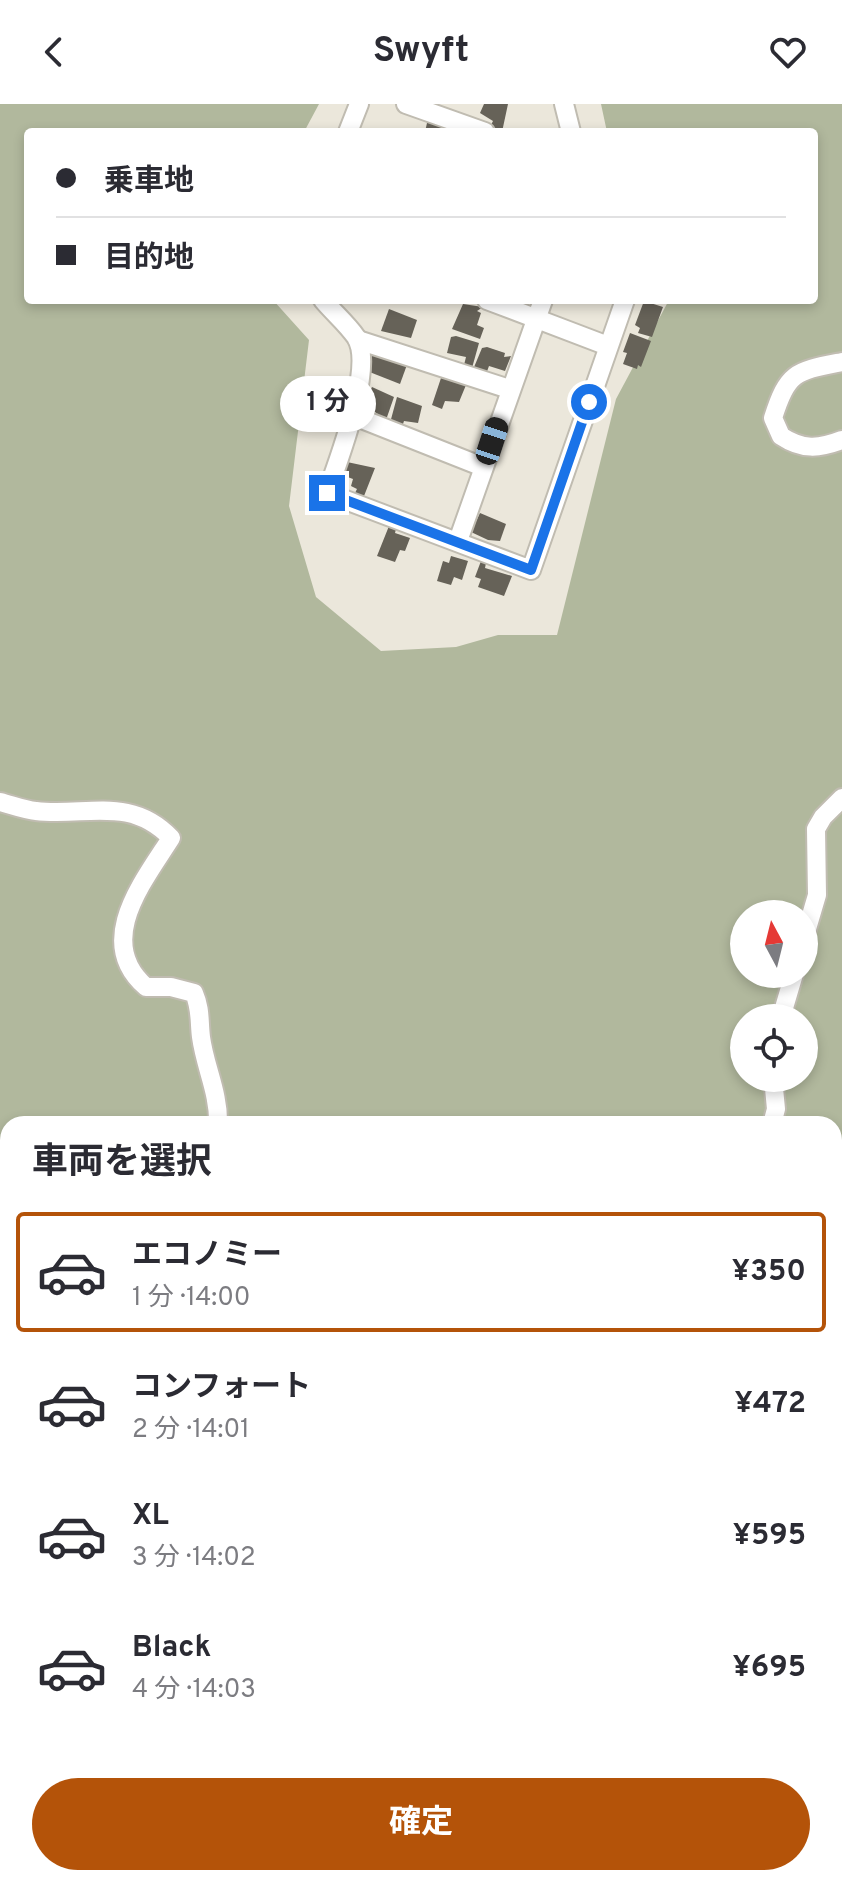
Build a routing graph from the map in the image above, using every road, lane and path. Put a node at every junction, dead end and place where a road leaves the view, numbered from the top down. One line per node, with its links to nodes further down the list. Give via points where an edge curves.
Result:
1 (359, 104): 4 (street)
2 (406, 104): 5 (street)
3 (564, 104): 6 (street)
4 (350, 128)
5 (474, 128)
6 (570, 128)
7 (326, 304): 11 (street)
8 (511, 304): 10 (street)
9 (624, 304): 12 (street)
10 (540, 309): 12 (street); 14 (street)
11 (358, 340): 14 (street); 15 (street, via 360,380)
12 (608, 346): 18 (street, via 531,570)
13 (842, 362): 16 (street, via 797,371 781,392 773,418 781,436 803,447)
14 (509, 389): 17 (street)
15 (354, 416): 17 (street); 18 (street, via 327,493)
16 (842, 440)
17 (483, 467): 18 (street)
18 (458, 541)
19 (842, 798): 21 (street, via 816,829)
20 (0, 802): 23 (street, via 37,811 96,808 126,813 159,825 171,838 128,908 122,941 127,967 146,987 194,993)
21 (816, 900)
22 (774, 1092): 24 (street)
23 (217, 1116)
24 (774, 1116)

